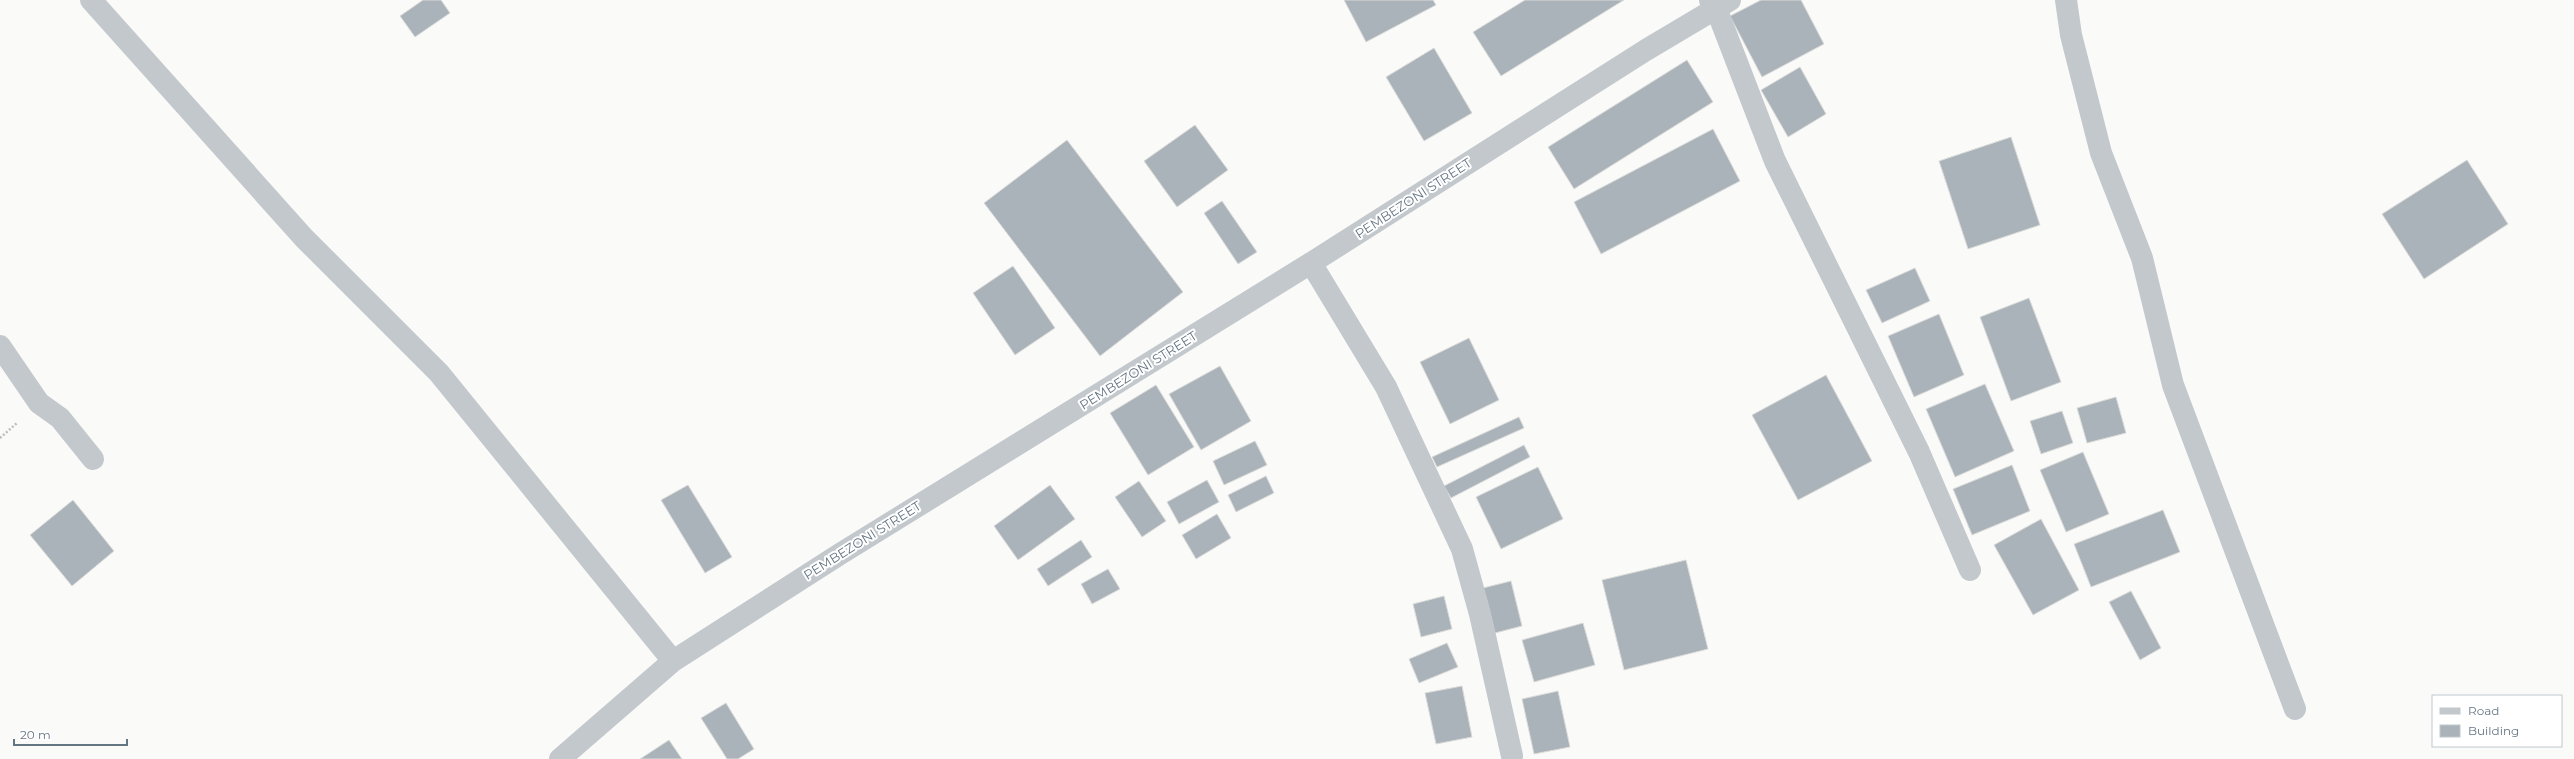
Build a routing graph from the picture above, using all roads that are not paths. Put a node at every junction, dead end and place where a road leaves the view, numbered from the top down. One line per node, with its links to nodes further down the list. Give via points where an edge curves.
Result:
1 (91, 0): 8 (street, via 304,238 439,372)
2 (2066, 0): 9 (street, via 2071,34 2101,153 2142,258 2173,385)
3 (1719, 3): 4 (street, PEMBEZONI STREET); 7 (street, via 1775,161 1919,452)
4 (1311, 263): 8 (street, PEMBEZONI STREET, via 840,554); 10 (street, via 1386,387 1462,549 1480,614)
5 (0, 346): 6 (street, via 39,403 60,418)
6 (93, 459)
7 (1970, 570)
8 (673, 661): 11 (street, PEMBEZONI STREET)
9 (2295, 709)
10 (1512, 756)
11 (560, 759)

